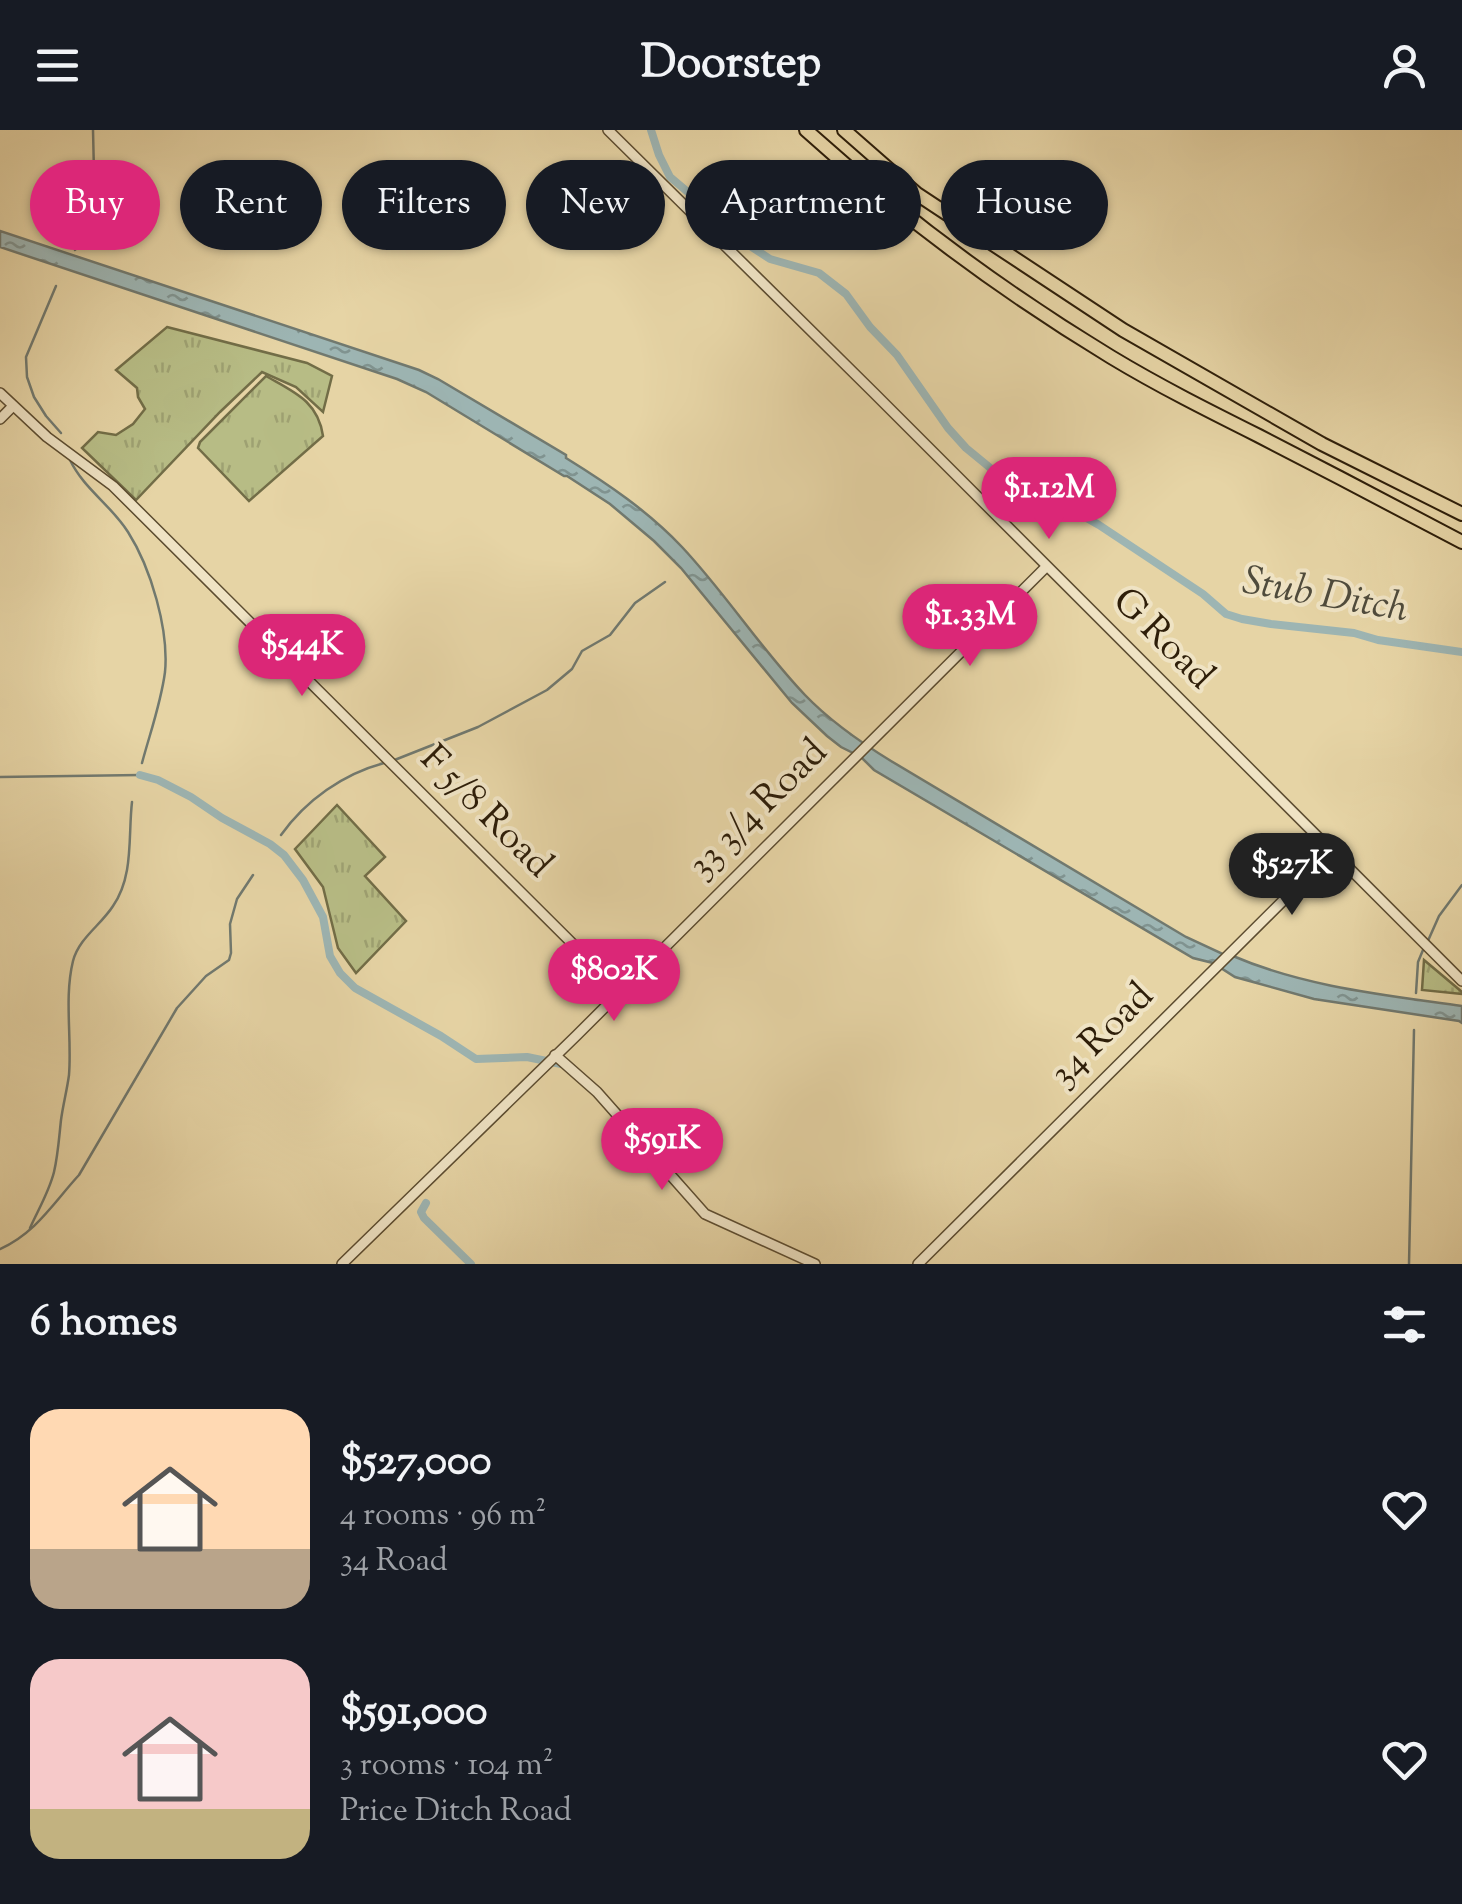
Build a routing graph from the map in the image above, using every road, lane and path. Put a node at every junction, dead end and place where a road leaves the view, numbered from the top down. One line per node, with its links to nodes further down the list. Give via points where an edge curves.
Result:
1 (608, 130): 9 (street, G Road)
2 (806, 130): 8 (highway, via 906,216 1060,325)
3 (844, 130): 7 (highway, via 918,194 1123,330 1322,444)
4 (0, 393): 5 (street, F 5/8 Road)
5 (14, 406): 6 (street); 12 (street, F 5/8 Road, via 113,486)
6 (0, 419)
7 (1462, 514)
8 (1462, 542)
9 (1046, 566): 10 (street, G Road); 12 (street, 33 3/4 Road)
10 (1332, 852): 11 (street, G Road); 16 (street, 34 Road)
11 (1462, 982)
12 (620, 990): 13 (street, 33 3/4 Road)
13 (555, 1055): 14 (street, 33 3/4 Road); 15 (street, via 706,1214)
14 (342, 1264)
15 (815, 1264)
16 (918, 1264)

